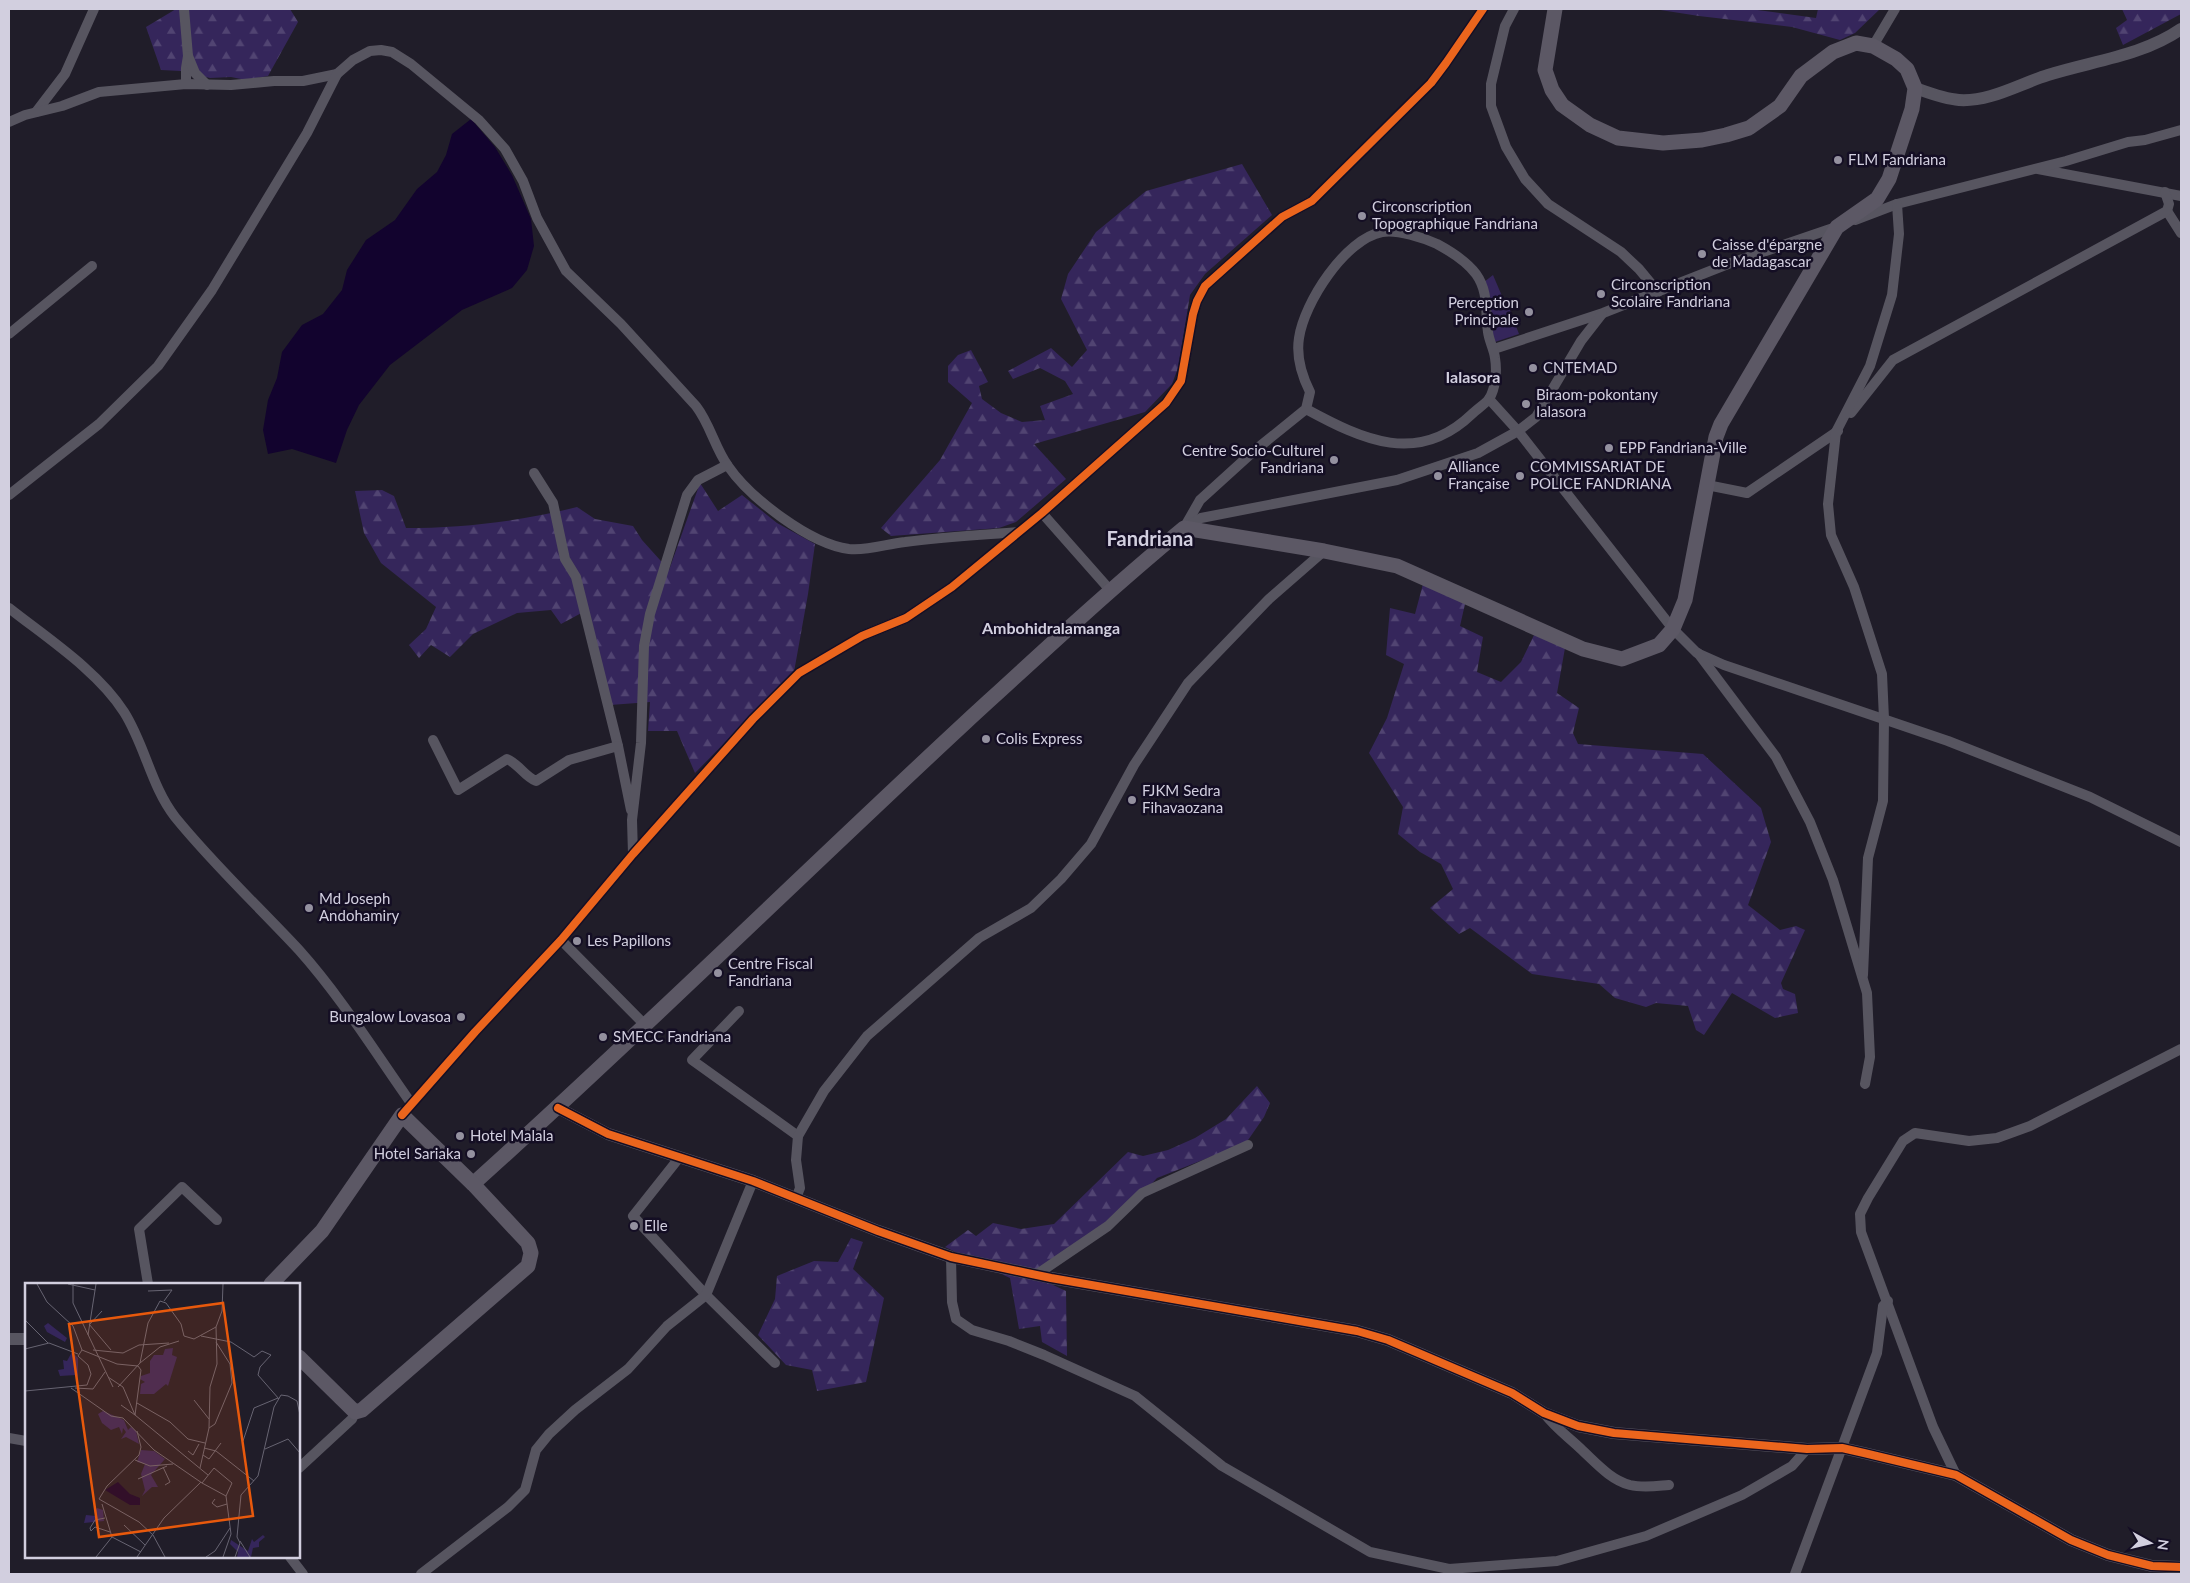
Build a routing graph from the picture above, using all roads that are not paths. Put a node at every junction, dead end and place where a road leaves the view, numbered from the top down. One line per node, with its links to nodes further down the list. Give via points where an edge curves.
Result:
1 (94, 9): 14 (street, via 65,74)
2 (184, 9): 9 (street)
3 (1483, 9): 37 (street, via 1424,90 1312,201 1282,217 1205,286 1193,314 1186,360 1175,391 1136,431)
4 (1514, 9): 25 (street, via 1505,26 1491,84 1491,106 1506,147 1525,178 1548,204 1621,252)
5 (1555, 9): 8 (main road, via 1545,70 1552,90 1562,105 1590,126 1618,138 1663,143 1702,140 1749,128 1780,106 1802,76 1833,52 1856,43)
6 (1895, 9): 8 (street)
7 (2181, 29): 13 (street, via 2137,51 2047,75 1987,97 1960,100)
8 (1872, 46): 13 (main road, via 1907,69)
9 (188, 56): 11 (street); 12 (street, via 195,72)
10 (337, 74): 12 (street, via 303,81); 33 (street, via 352,60 370,51 392,52 479,120 505,149 566,271 622,324 696,406 706,419); 36 (street, via 307,133 181,337 158,366 99,424)
11 (186, 84): 12 (street); 14 (street, via 99,92)
12 (207, 85)
13 (1915, 88): 22 (main road, via 1912,109 1889,179 1877,199)
14 (36, 112): 15 (street)
15 (9, 122)
16 (2181, 130): 17 (street)
17 (2034, 169): 18 (street); 20 (street)
18 (2165, 192): 19 (street); 21 (street, via 2169,204)
19 (2181, 196)
20 (1897, 204): 22 (street); 32 (street, via 1899,234 1892,295 1870,366)
21 (2167, 211): 23 (street); 32 (street, via 1893,360)
22 (1837, 226): 25 (street); 35 (main road, via 1721,424)
23 (2181, 233)
24 (92, 266): 27 (street)
25 (1658, 292): 26 (street)
26 (1603, 313): 28 (street); 31 (street, via 1581,341 1536,417)
27 (9, 334)
28 (1494, 349): 29 (street, via 1494,385); 30 (street, via 1488,333 1488,307 1476,274 1449,250 1420,236 1383,232 1357,244 1331,271 1311,304 1299,338 1301,374 1310,392)
29 (1489, 398): 30 (street, via 1440,438 1413,444 1368,438); 31 (street)
30 (1306, 409): 38 (street, via 1200,500)
31 (1518, 431): 38 (street, via 1478,453 1397,480 1201,518); 43 (street)
32 (1836, 432): 35 (street, via 1746,493); 45 (street, via 1828,504 1831,535 1854,587 1882,674)
33 (727, 465): 39 (street, via 777,514 835,546 864,549); 48 (street, via 698,480 687,495 650,614 644,646 640,743)
34 (534, 473): 47 (street, via 553,503 565,559 576,577)
35 (1707, 485): 43 (main road, via 1685,600)
36 (9, 496)
37 (1042, 513): 39 (street); 41 (street)
38 (1184, 528): 40 (main road); 41 (main road)
39 (1019, 532): 50 (street, via 952,587 906,618 862,636 799,673 753,719)
40 (1324, 550): 43 (main road, via 1397,566 1583,649 1622,659 1659,645); 59 (street, via 1269,599 1188,683 1134,765 1091,844 1061,879 1031,908 979,938 867,1036 824,1091)
41 (1110, 590): 54 (main road, via 824,854)
42 (9, 608): 58 (street, via 99,682 123,710 163,800 238,887 300,951 340,1002)
43 (1673, 630): 44 (street)
44 (1698, 653): 45 (street, via 1724,665); 52 (street, via 1781,765 1810,822)
45 (1884, 719): 49 (street, via 2090,797); 52 (street, via 1883,801 1868,858)
46 (433, 740): 47 (street, via 458,790 507,759 536,781 569,760)
47 (618, 746): 48 (street)
48 (632, 820): 50 (street)
49 (2181, 842)
50 (633, 854): 51 (street)
51 (561, 940): 54 (street); 58 (street)
52 (1863, 974): 56 (street, via 1870,1057)
53 (739, 1011): 59 (street, via 692,1060)
54 (646, 1026): 57 (main road)
55 (2181, 1049): 71 (street, via 2030,1126 1997,1138 1969,1141 1915,1133 1903,1141 1860,1214 1861,1232)
56 (1865, 1084)
57 (558, 1108): 61 (street, via 608,1134); 63 (main road)
58 (407, 1109): 63 (main road); 69 (main road, via 322,1231)
59 (798, 1136): 64 (street, via 796,1160 800,1188)
60 (1248, 1145): 67 (street, via 1142,1193 1108,1226)
61 (679, 1158): 62 (street); 70 (street, via 633,1216)
62 (753, 1181): 64 (street); 70 (street)
63 (474, 1184): 76 (main road, via 528,1243 531,1253 528,1266 362,1410)
64 (796, 1198): 66 (street)
65 (216, 1220): 68 (street, via 182,1187 139,1229)
66 (951, 1257): 67 (street); 81 (street, via 952,1302 956,1319 972,1330 1044,1355 1135,1396 1222,1466 1370,1552 1449,1568 1557,1561 1646,1536 1742,1495 1792,1466)
67 (1036, 1275): 77 (street, via 1357,1331 1388,1340 1512,1393)
68 (148, 1283)
69 (272, 1283)
70 (706, 1295): 75 (street); 88 (street, via 667,1326 628,1369 549,1434 536,1450 525,1490 508,1507)
71 (1888, 1301): 80 (street, via 1883,1306 1877,1352); 83 (street, via 1933,1427)
72 (9, 1339): 73 (street)
73 (25, 1339)
74 (300, 1358): 76 (main road)
75 (775, 1363)
76 (355, 1412): 82 (street, via 352,1419)
77 (1544, 1413): 81 (street, via 1578,1426 1614,1434); 84 (street, via 1556,1429 1583,1450 1598,1467 1620,1480 1641,1487)
78 (9, 1438): 79 (street)
79 (25, 1440)
80 (1842, 1448): 81 (street); 83 (street); 89 (street)
81 (1807, 1449)
82 (300, 1467)
83 (1956, 1475): 86 (street, via 2071,1540 2108,1555 2152,1566)
84 (1669, 1485)
85 (291, 1558): 87 (street)
86 (2181, 1567)
87 (303, 1574)
88 (421, 1574)
89 (1796, 1574)

